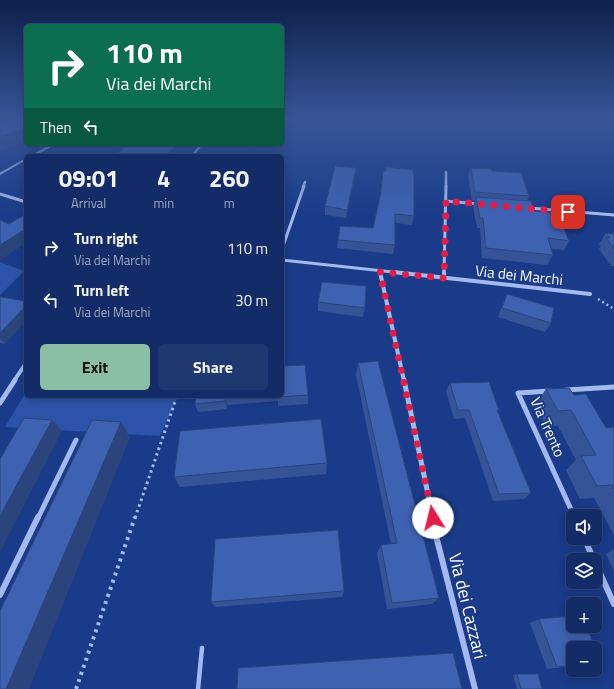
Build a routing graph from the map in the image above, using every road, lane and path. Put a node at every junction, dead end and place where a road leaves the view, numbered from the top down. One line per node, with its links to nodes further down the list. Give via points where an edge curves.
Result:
1 (24, 160): 3 (lane)
2 (446, 172): 7 (street)
3 (0, 174)
4 (305, 182): 11 (street)
5 (0, 194): 6 (street)
6 (24, 201)
7 (446, 201): 8 (street); 14 (street)
8 (484, 204)
9 (522, 208): 10 (street)
10 (614, 215)
11 (284, 243)
12 (284, 260): 13 (street, Via dei Marchi)
13 (380, 272): 14 (street, Via dei Marchi); 31 (street, Via dei Cazzari, via 432,508 434,528)
14 (444, 278): 15 (street, Via dei Marchi)
15 (590, 294): 16 (path)
16 (614, 310)
17 (24, 366): 22 (street)
18 (614, 387): 20 (street, Via Trento)
19 (555, 390): 24 (street, Via Trento, via 518,393)
20 (562, 390)
21 (176, 398): 29 (path)
22 (0, 403)
23 (76, 440): 26 (street)
24 (571, 509)
25 (602, 578): 27 (street)
26 (0, 595)
27 (614, 604)
28 (202, 648): 30 (lane)
29 (76, 689)
30 (198, 689)
31 (475, 689)

